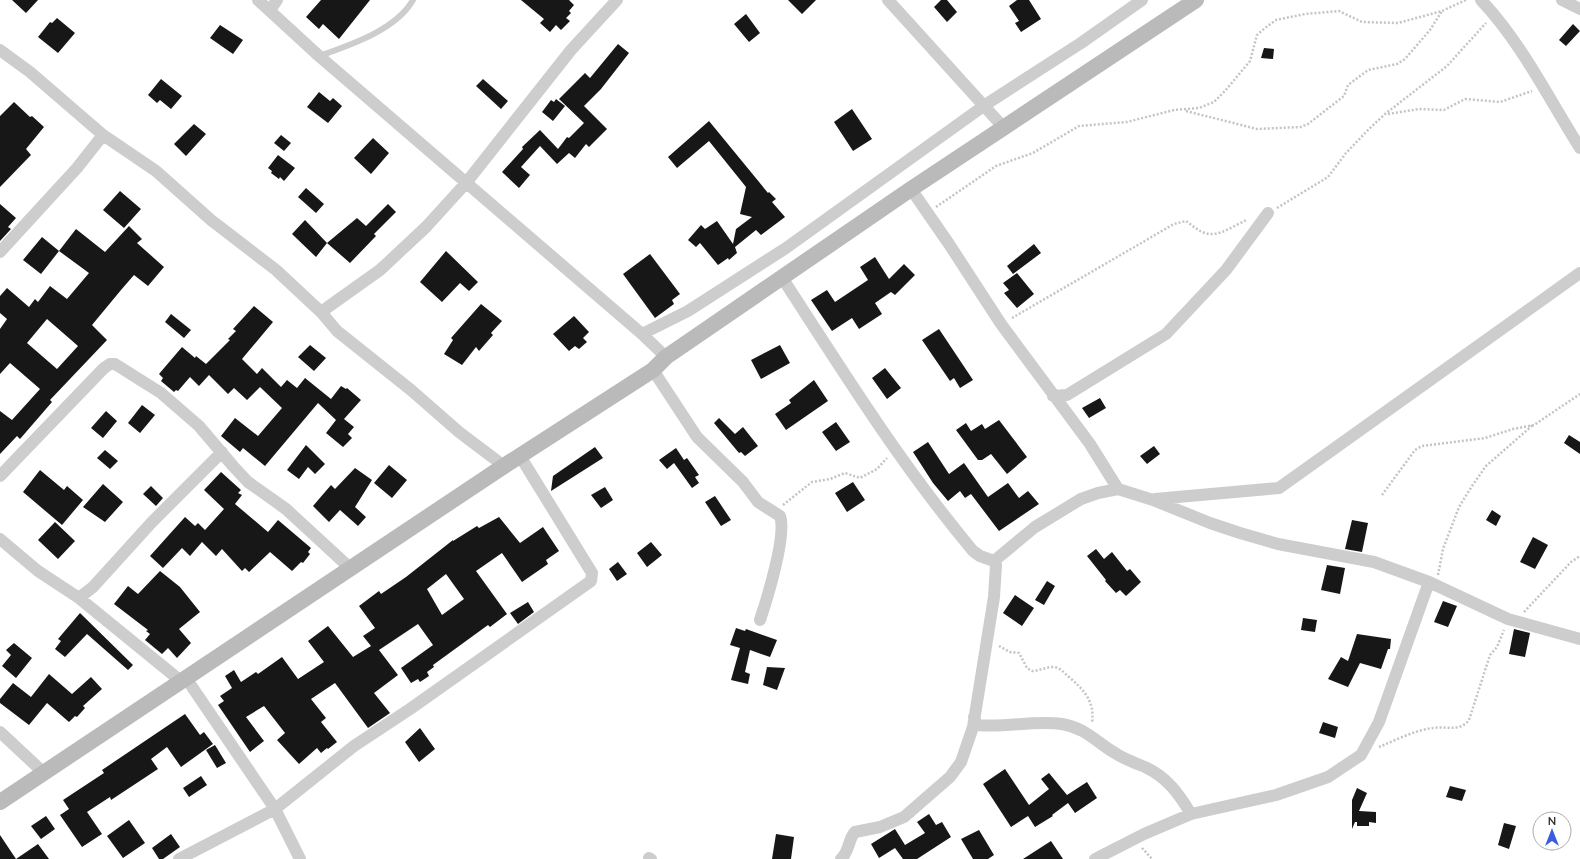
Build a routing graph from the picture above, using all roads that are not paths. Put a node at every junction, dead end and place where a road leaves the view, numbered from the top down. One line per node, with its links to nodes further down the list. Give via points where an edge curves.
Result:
1 (258, 0): 8 (street)
2 (413, 0): 12 (lane, via 401,15 378,31)
3 (617, 0): 17 (street, via 571,50)
4 (888, 0): 13 (street)
5 (1142, 0): 13 (street)
6 (1196, 0): 14 (street)
7 (1562, 0): 10 (street)
8 (274, 5): 12 (street)
9 (1489, 5): 16 (street)
10 (1580, 9)
11 (0, 50): 15 (street, via 30,72)
12 (319, 56): 17 (street)
13 (985, 105): 14 (street); 24 (street, via 786,248 688,311)
14 (1004, 128): 18 (street)
15 (103, 135): 20 (street, via 77,168); 23 (street, via 156,171 211,220 276,270)
16 (1580, 148)
17 (466, 183): 23 (street, via 426,227 380,270); 24 (street)
18 (911, 189): 22 (street); 27 (street, via 1001,324)
19 (1268, 213): 27 (street, via 1226,270 1166,334 1067,395)
20 (0, 252)
21 (1580, 273): 33 (street, via 1279,488)
22 (783, 279): 25 (street); 35 (street, via 859,398 935,506 973,552)
23 (321, 312): 30 (street, via 336,331)
24 (642, 334): 25 (street)
25 (666, 357): 26 (street)
26 (653, 370): 29 (street); 39 (street, via 697,437 743,482 762,506 777,513 781,519 777,559)
27 (1053, 396): 32 (street, via 1090,444)
28 (222, 452): 31 (street, via 199,426 158,390 124,368 112,364 104,368); 36 (street, via 248,482 286,509); 38 (street, via 152,522 94,587)
29 (520, 456): 30 (street); 46 (street, via 592,573 591,580 344,753)
30 (504, 466): 36 (street)
31 (0, 476)
32 (1118, 489): 33 (street); 35 (street, via 1081,499 1035,527)
33 (1153, 500): 37 (street, via 1210,524 1240,533 1278,544 1374,562)
34 (0, 539): 38 (street, via 38,571)
35 (994, 561): 42 (street, via 996,577)
36 (350, 568): 41 (street)
37 (1432, 583): 40 (street, via 1512,620); 47 (street, via 1379,722 1363,752 1328,777 1276,795)
38 (79, 598): 41 (street)
39 (760, 620)
40 (1580, 639)
41 (184, 680): 44 (street); 46 (street)
42 (974, 717): 47 (street, via 978,725 1006,726 1032,722 1078,728 1114,753 1163,778 1183,800); 50 (street, via 967,748 956,770 904,817 880,827 855,832)
43 (0, 732): 44 (street)
44 (44, 773): 45 (street)
45 (0, 802)
46 (275, 809): 48 (street); 49 (street)
47 (1191, 814): 51 (street)
48 (179, 859)
49 (300, 859)
50 (842, 859)
51 (1095, 859)

